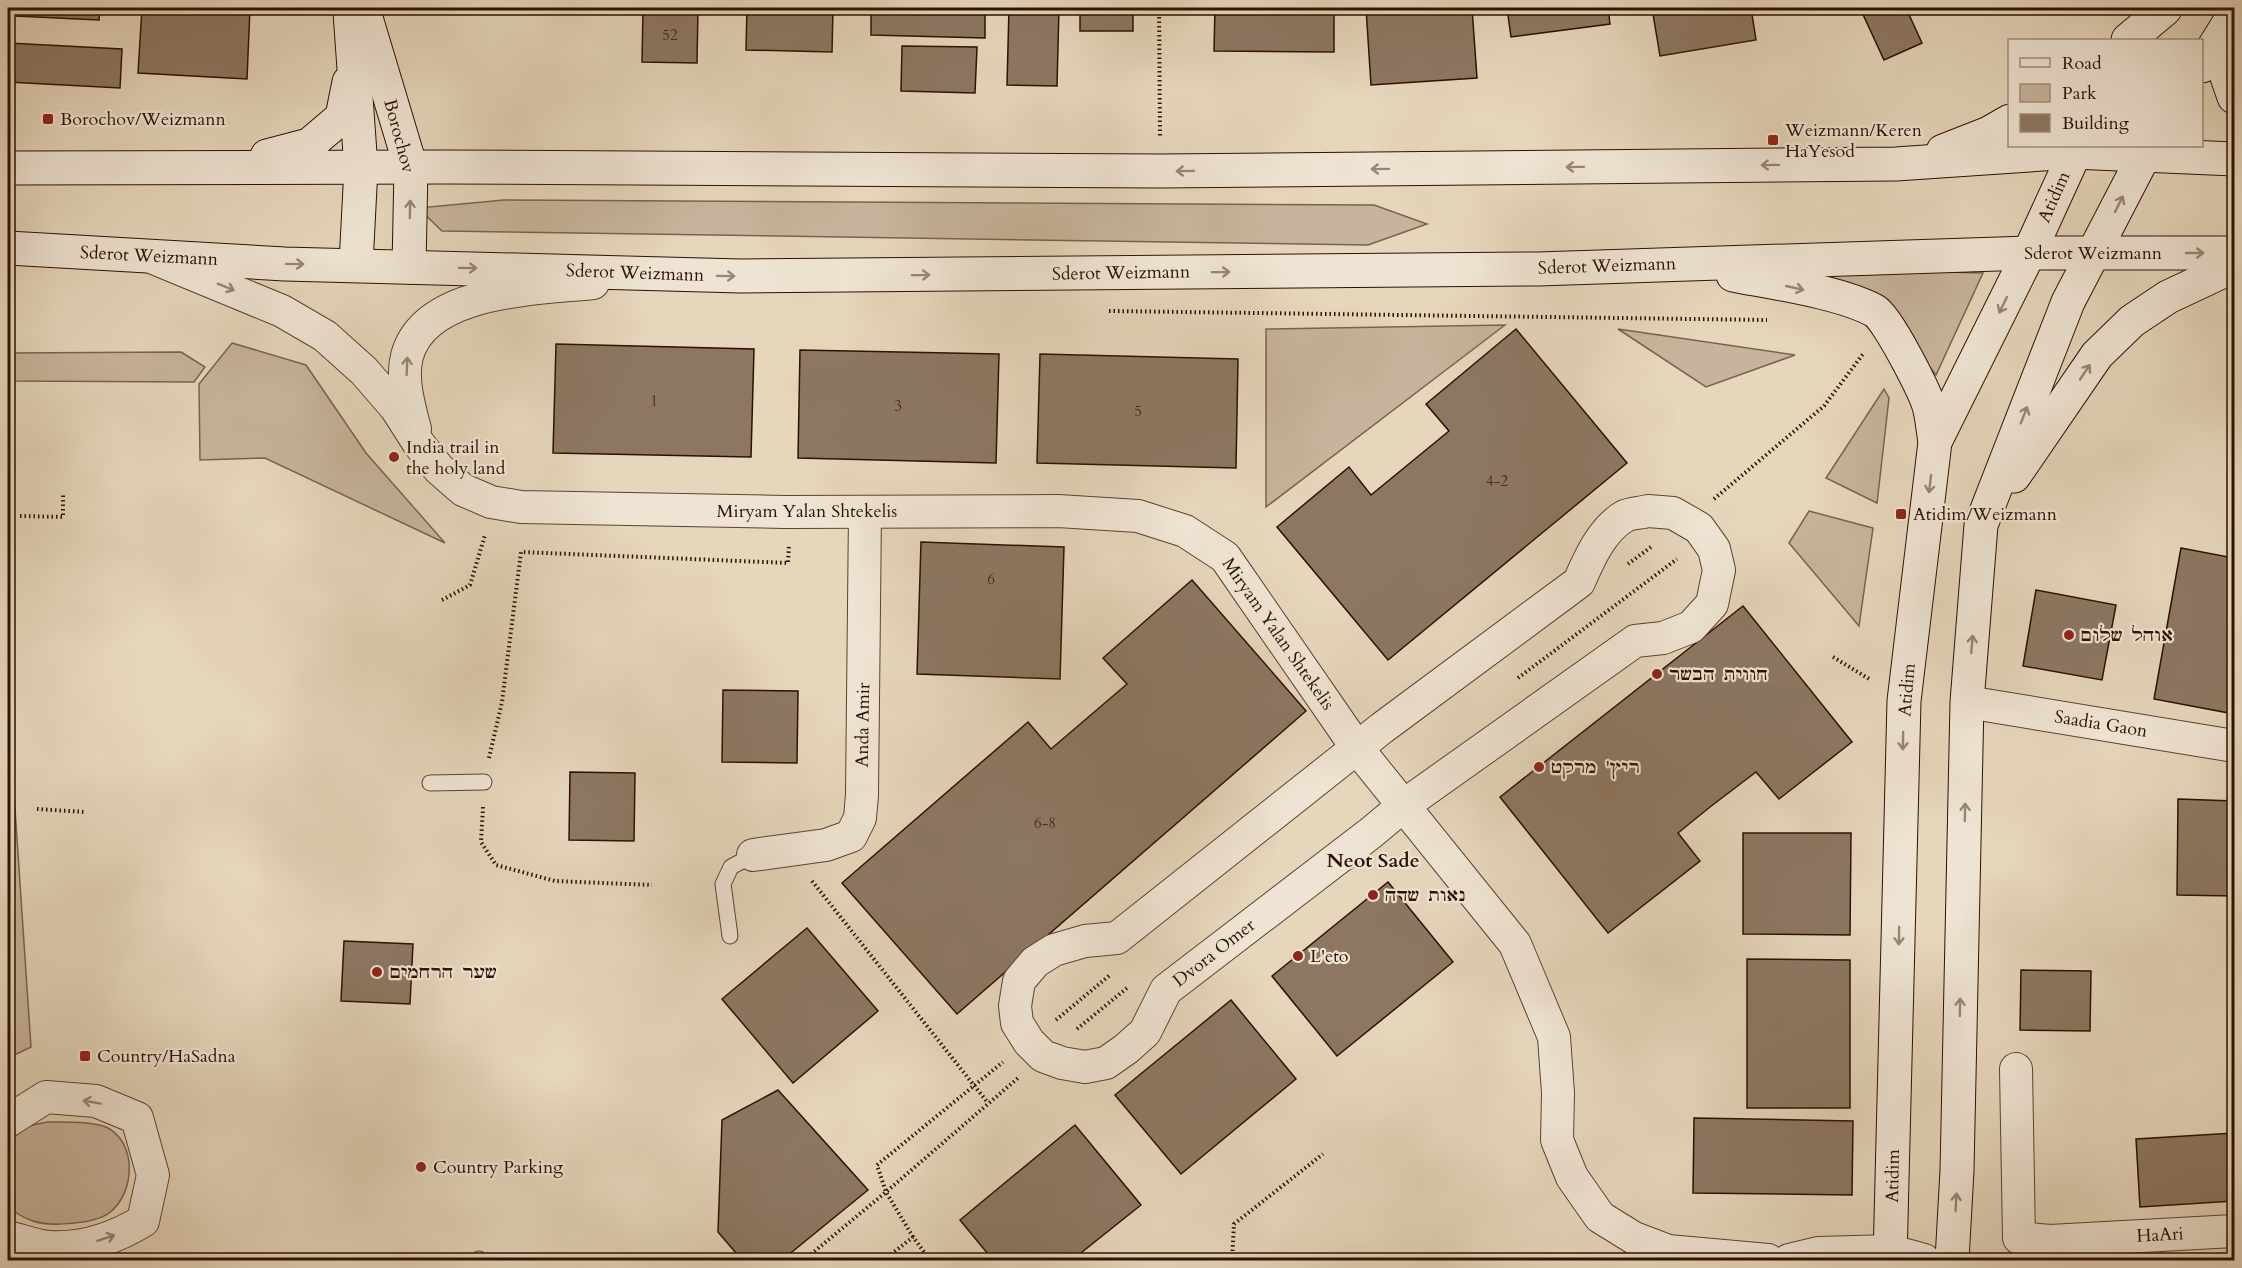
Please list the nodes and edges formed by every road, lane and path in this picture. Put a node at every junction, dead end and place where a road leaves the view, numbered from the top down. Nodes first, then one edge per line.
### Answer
1 (350, 8) edge
2 (363, 8) edge
3 (1159, 8) edge
4 (2166, 8) edge
5 (2235, 15) edge
6 (2129, 39) edge
7 (2146, 39) edge
8 (2209, 55) edge
9 (353, 60) junction
10 (2235, 97) edge
11 (2008, 122) edge
12 (2076, 149) edge
13 (2146, 150) edge
14 (2235, 159) edge
15 (1896, 164) junction
16 (8, 168) edge
17 (217, 168) junction
18 (361, 168) junction
19 (411, 168) junction
20 (1161, 171) junction
21 (8, 248) edge
22 (2029, 253) junction
23 (2095, 253) junction
24 (2235, 253) edge
25 (152, 257) junction
26 (356, 264) junction
27 (1676, 264) junction
28 (2235, 266) edge
29 (409, 267) junction
30 (677, 275) junction
31 (1108, 311) dead end
32 (1777, 320) dead end
33 (1935, 442) junction
34 (419, 444) junction
35 (63, 493) dead end
36 (785, 512) junction
37 (865, 512) junction
38 (20, 516) dead end
39 (1981, 525) junction
40 (486, 532) dead end
41 (441, 600) dead end
42 (1967, 702) junction
43 (2235, 746) edge
44 (1358, 748) junction
45 (484, 782) junction
46 (430, 783) dead end
47 (1403, 806) junction
48 (37, 809) dead end
49 (85, 812) dead end
50 (787, 850) junction
51 (753, 855) joint
52 (652, 885) dead end
53 (730, 936) dead end
54 (2016, 1070) dead end
55 (988, 1103) dead end
56 (8, 1121) edge
57 (1323, 1154) dead end
58 (877, 1165) dead end
59 (2235, 1231) edge
60 (8, 1237) edge
61 (2049, 1251) edge
62 (1891, 1256) edge
63 (804, 1260) edge
64 (884, 1260) edge
65 (930, 1260) edge
66 (1232, 1260) edge
67 (1755, 1260) edge
68 (1789, 1260) edge
69 (1924, 1260) edge
70 (1952, 1260) edge

1 - 9 main road, Borochov
2 - 19 main road, Borochov
3 - 20 path
4 - 6 main road
4 - 7 main road
5 - 8 main road
8 - 10 main road
9 - 17 main road
9 - 18 main road, Borochov
11 - 15 main road
12 - 13 main road
12 - 15 main road
12 - 22 main road, Atidim
13 - 14 main road
23 -> 13 main road
15 -> 20 main road
16 - 17 main road
17 - 18 main road
18 - 19 main road
18 - 26 main road, Borochov
19 - 20 main road
29 -> 19 main road, Borochov
21 - 25 main road, Sderot Weizmann
22 - 23 main road, Sderot Weizmann
22 - 27 main road, Sderot Weizmann
22 -> 33 main road, Atidim
23 -> 24 main road, Sderot Weizmann
39 -> 23 main road
25 -> 26 main road, Sderot Weizmann
25 -> 34 street, Miryam Yalan Shtekelis
26 - 29 main road, Sderot Weizmann
30 -> 27 main road, Sderot Weizmann
27 -> 33 main road
39 -> 28 main road
29 -> 30 main road, Sderot Weizmann
34 -> 30 street, Miryam Yalan Shtekelis
31 - 32 path
33 -> 62 main road, Atidim
34 - 36 street, Miryam Yalan Shtekelis
35 - 38 path
36 - 37 street, Miryam Yalan Shtekelis
36 - 45 path
37 - 44 street, Miryam Yalan Shtekelis
37 - 50 street, Anda Amir
42 -> 39 main road
40 - 41 path
42 - 43 street, Saadia Gaon
70 -> 42 main road
44 - 47 street, Miryam Yalan Shtekelis
44 - 47 street, Dvora Omer
44 - 47 street, Dvora Omer
45 - 46 lane
45 - 52 path
47 - 67 street, Miryam Yalan Shtekelis
48 - 49 path
50 - 51 street, Anda Amir
50 - 55 path
51 - 53 lane
54 - 61 street, HaAri
60 -> 56 street
57 - 66 path
58 - 63 path
59 - 61 street, HaAri
62 - 68 street
62 - 69 street
64 - 65 path

